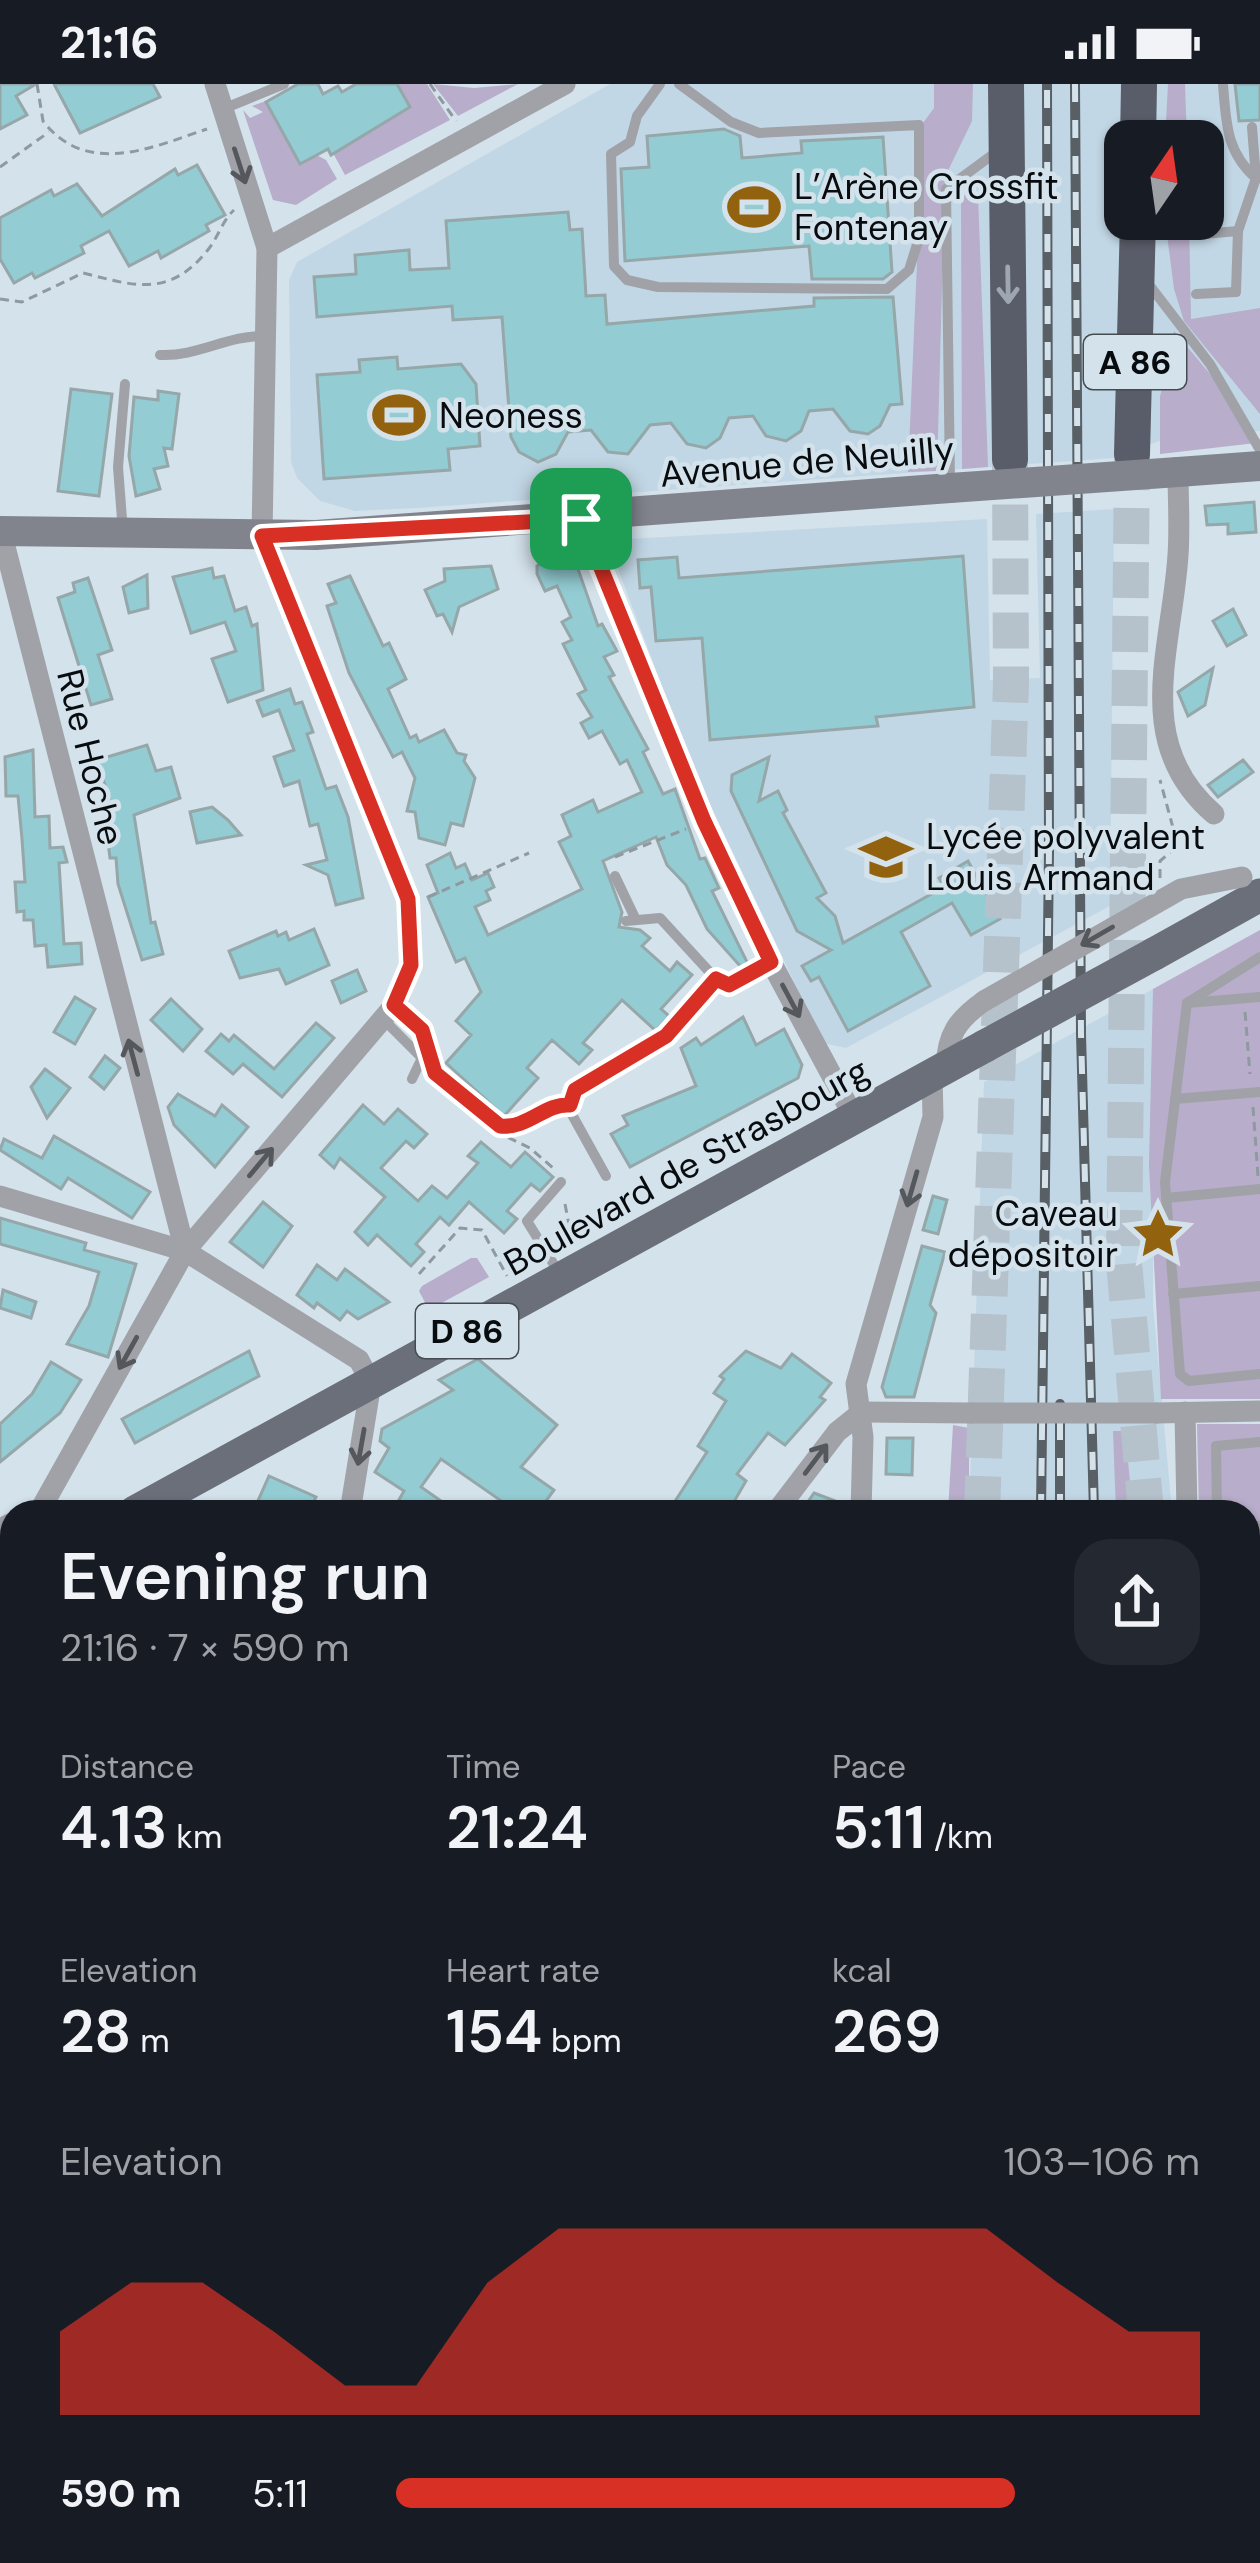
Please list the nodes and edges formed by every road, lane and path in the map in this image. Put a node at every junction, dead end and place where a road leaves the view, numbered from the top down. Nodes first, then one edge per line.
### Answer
1 (37, 84) edge
2 (214, 84) edge
3 (284, 84) edge
4 (430, 84) edge
5 (565, 84) edge
6 (660, 84) edge
7 (679, 84) edge
8 (1006, 84) edge
9 (1138, 84) edge
10 (1223, 84) edge
11 (225, 116) junction
12 (1138, 120) edge
13 (1252, 127) dead end
14 (50, 131) junction
15 (465, 138) junction
16 (1007, 145) junction
17 (0, 167) edge
18 (1258, 179) edge
19 (252, 201) junction
20 (1238, 231) junction
21 (1224, 232) edge
22 (1138, 240) edge
23 (267, 248) junction
24 (1138, 270) junction
25 (1196, 294) dead end
26 (0, 299) edge
27 (265, 336) junction
28 (160, 355) dead end
29 (125, 384) dead end
30 (1260, 450) edge
31 (1132, 454) tunnel mouth
32 (1010, 459) tunnel mouth
33 (1260, 466) edge
34 (1178, 472) junction
35 (950, 488) junction
36 (581, 519) junction
37 (1, 531) edge
38 (124, 535) junction
39 (262, 536) junction
40 (1160, 768) dead end
41 (1214, 814) dead end
42 (704, 821) junction
43 (529, 853) dead end
44 (615, 857) dead end
45 (615, 876) dead end
46 (1160, 880) dead end
47 (1254, 882) edge
48 (409, 902) junction
49 (1260, 957) edge
50 (771, 962) junction
51 (716, 979) junction
52 (1260, 997) edge
53 (1187, 1003) junction
54 (388, 1012) junction
55 (939, 1072) junction
56 (412, 1078) dead end
57 (1260, 1092) edge
58 (1175, 1099) junction
59 (463, 1100) joint
60 (570, 1105) junction
61 (855, 1118) junction
62 (606, 1176) dead end
63 (561, 1183) dead end
64 (1260, 1189) edge
65 (0, 1196) edge
66 (1166, 1198) junction
67 (185, 1251) junction
68 (419, 1274) dead end
69 (509, 1279) dead end
70 (562, 1279) junction
71 (1260, 1286) edge
72 (1173, 1294) junction
73 (1260, 1374) edge
74 (371, 1383) junction
75 (1260, 1411) edge
76 (862, 1412) junction
77 (1185, 1412) junction
78 (1260, 1442) edge
79 (46, 1500) edge
80 (158, 1500) edge
81 (352, 1500) edge
82 (785, 1500) edge
83 (861, 1500) edge
84 (1187, 1500) edge
85 (1217, 1500) edge

1 - 14 path
2 - 11 street
3 - 11 lane
4 - 15 path
5 - 15 street
6 - 7 lane
8 - 16 highway
9 - 12 highway
10 - 18 lane
11 - 14 path
11 -> 19 street
13 - 18 lane
14 - 17 path
15 - 23 street
16 -> 32 highway
16 - 35 lane
18 - 20 lane
19 - 23 street
19 - 26 path
20 - 21 lane
20 - 25 lane
22 - 24 highway, A 86
23 - 27 street
24 - 30 lane
24 - 31 highway, A 86
27 - 28 lane
27 - 39 street
29 - 38 lane
33 - 34 street, Avenue de Neuilly
34 - 35 street, Avenue de Neuilly, bridge
34 - 41 street
35 - 36 street, Avenue de Neuilly
36 - 39 street, Avenue de Neuilly
36 - 42 street
37 - 38 street, Avenue de Neuilly
67 -> 37 street, Rue Hoche
38 - 39 street, Avenue de Neuilly
39 - 48 street
40 - 46 path
42 - 44 path
42 - 50 street
43 - 48 path
45 - 51 lane
47 - 55 main road, Boulevard de Strasbourg / D 86, bridge
47 -> 55 street, bridge
48 - 54 street
49 - 53 lane
50 - 51 lane
50 -> 61 street
51 - 60 lane
52 - 53 lane
53 - 58 lane
54 - 56 lane
54 - 59 lane
67 -> 54 street
55 - 61 main road, Boulevard de Strasbourg / D 86
55 -> 76 street
57 - 58 lane
58 - 66 lane
59 - 60 path
60 - 62 lane
61 - 70 main road, Boulevard de Strasbourg / D 86
63 - 70 lane
64 - 66 lane
65 - 67 street
66 - 72 lane
67 - 74 street
67 -> 79 street
68 - 69 path
70 - 74 main road, Boulevard de Strasbourg / D 86
71 - 72 lane
72 - 73 lane
74 - 80 main road, Boulevard de Strasbourg / D 86
74 -> 81 street
75 - 77 street
76 - 77 street, bridge
82 -> 76 street
76 - 83 street
77 - 84 street
78 - 85 lane

